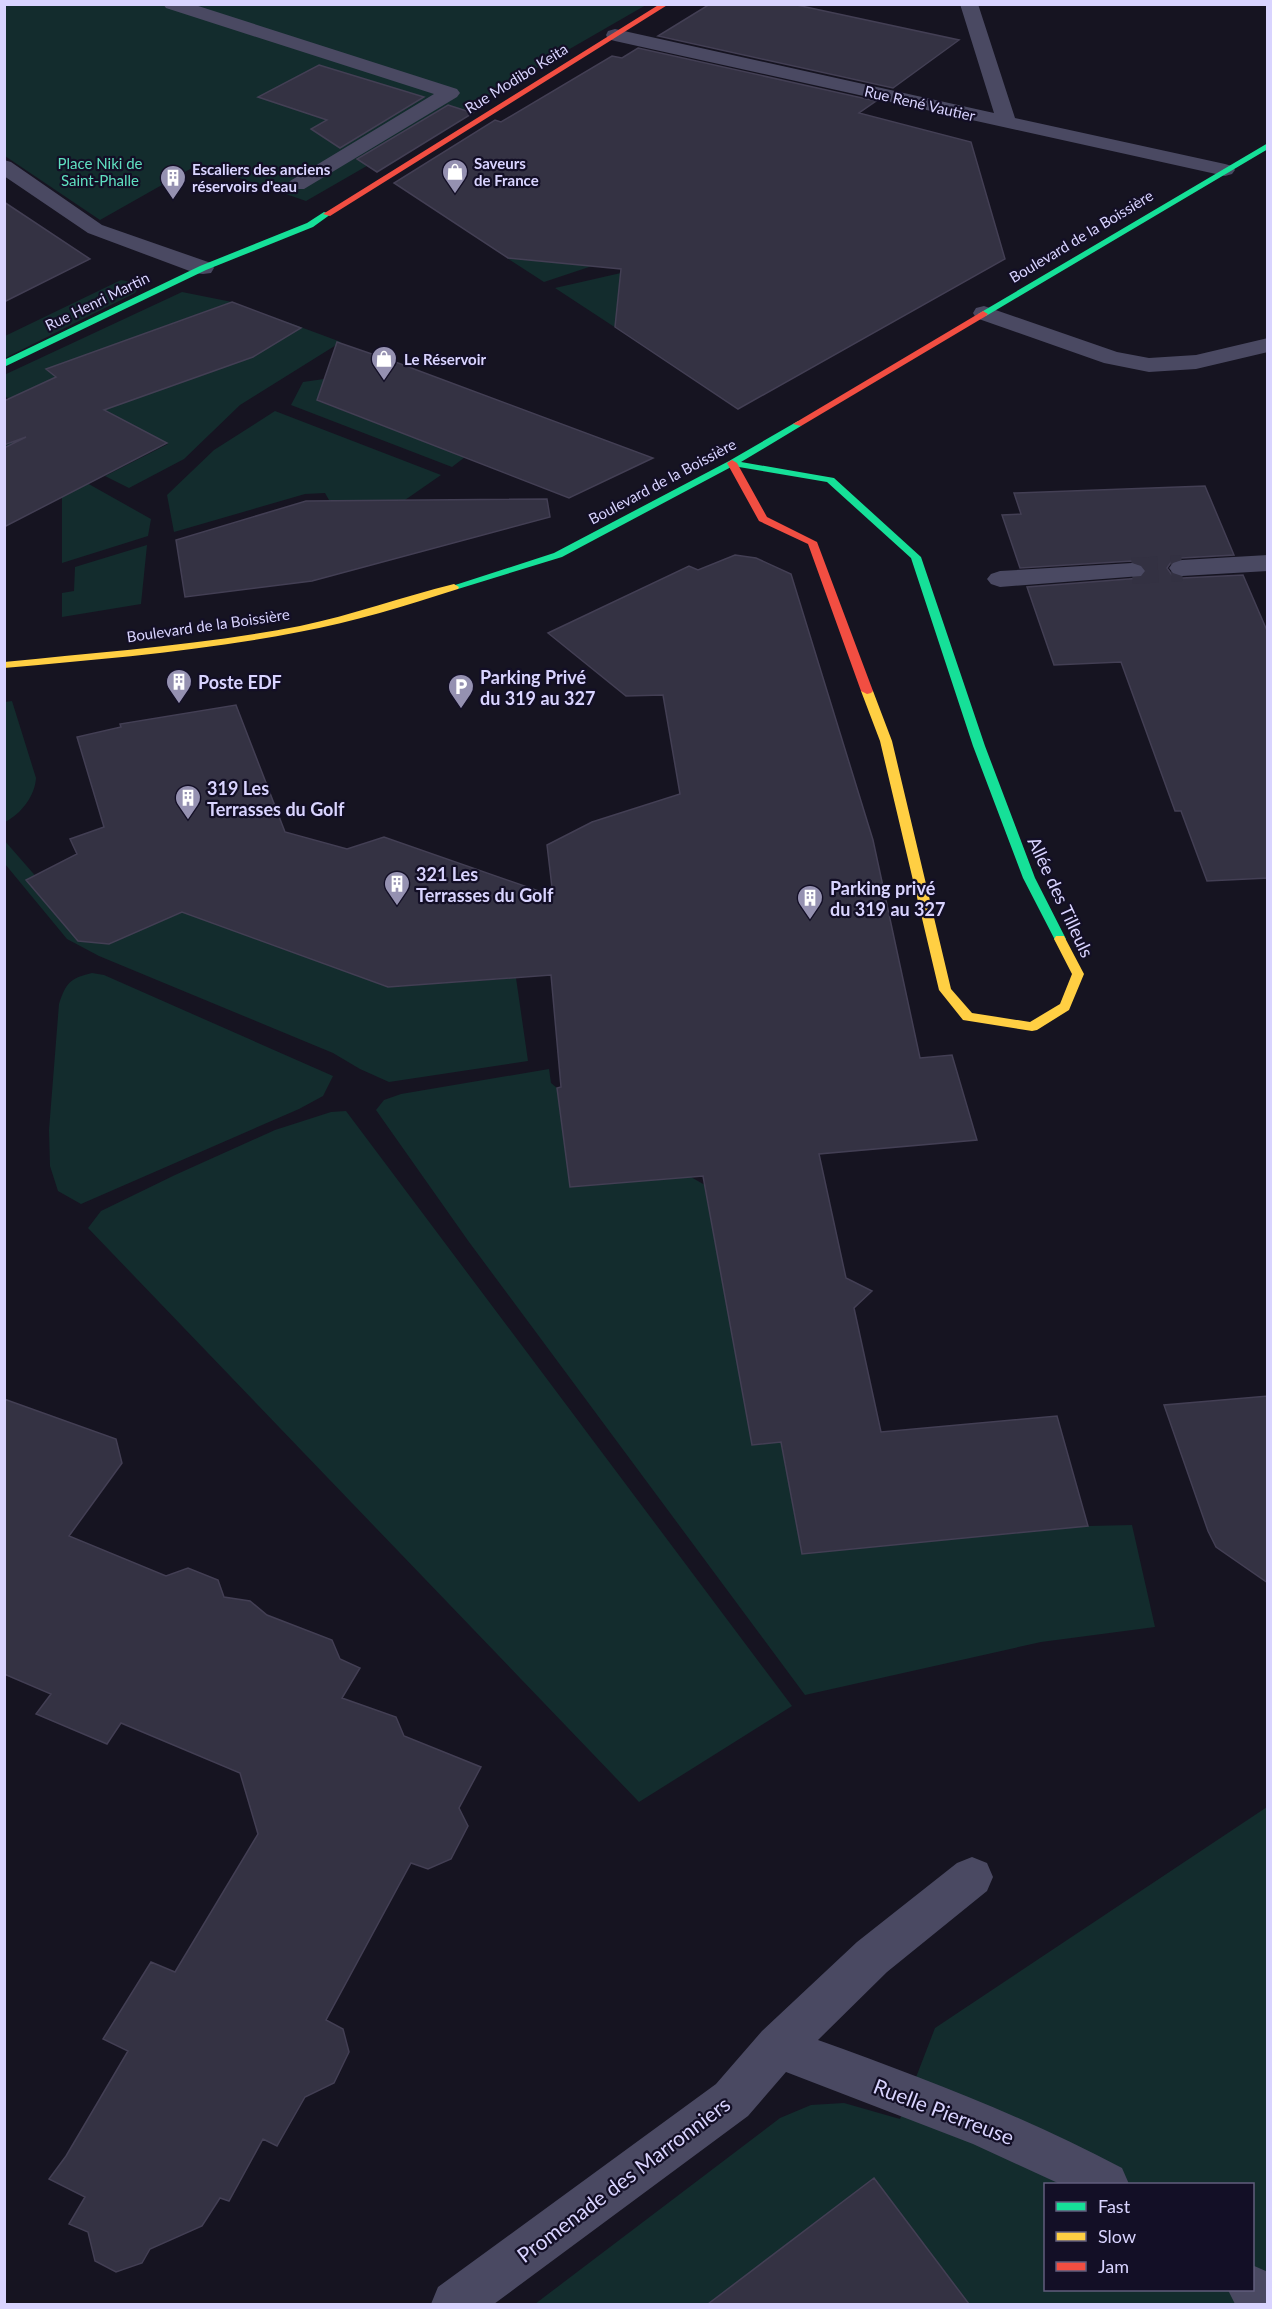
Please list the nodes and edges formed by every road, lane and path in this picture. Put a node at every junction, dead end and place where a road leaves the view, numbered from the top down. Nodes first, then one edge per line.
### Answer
1 (172, 4) edge
2 (666, 4) edge
3 (969, 4) edge
4 (615, 35) junction
5 (1007, 122) junction
6 (1268, 145) edge
7 (4, 166) edge
8 (1225, 170) junction
9 (297, 186) dead end
10 (203, 268) junction
11 (984, 313) junction
12 (1268, 345) edge
13 (4, 364) edge
14 (732, 463) junction
15 (1268, 563) edge
16 (1182, 568) tunnel mouth
17 (1132, 571) tunnel mouth
18 (1000, 579) dead end
19 (4, 665) edge
20 (972, 1878) dead end
21 (778, 2047) junction
22 (1104, 2183) edge
23 (1254, 2290) edge
24 (1268, 2301) edge
25 (455, 2304) edge

1 - 9 street
2 - 4 street, Rue Modibo Keita
3 - 5 street
4 - 5 street, Rue René Vautier
4 - 10 street, Rue Modibo Keita
5 - 8 street, Rue René Vautier
6 - 8 street, Boulevard de la Boissière
7 - 10 street
8 - 11 street, Boulevard de la Boissière
10 - 13 street, Rue Henri Martin
11 - 12 street
11 - 14 street, Boulevard de la Boissière
14 - 14 street, Allée des Tilleuls
14 - 19 street, Boulevard de la Boissière
15 - 16 street
17 - 18 street
20 - 21 street, Promenade des Marronniers
21 - 22 street, Ruelle Pierreuse
21 - 25 street, Promenade des Marronniers
23 - 24 street

